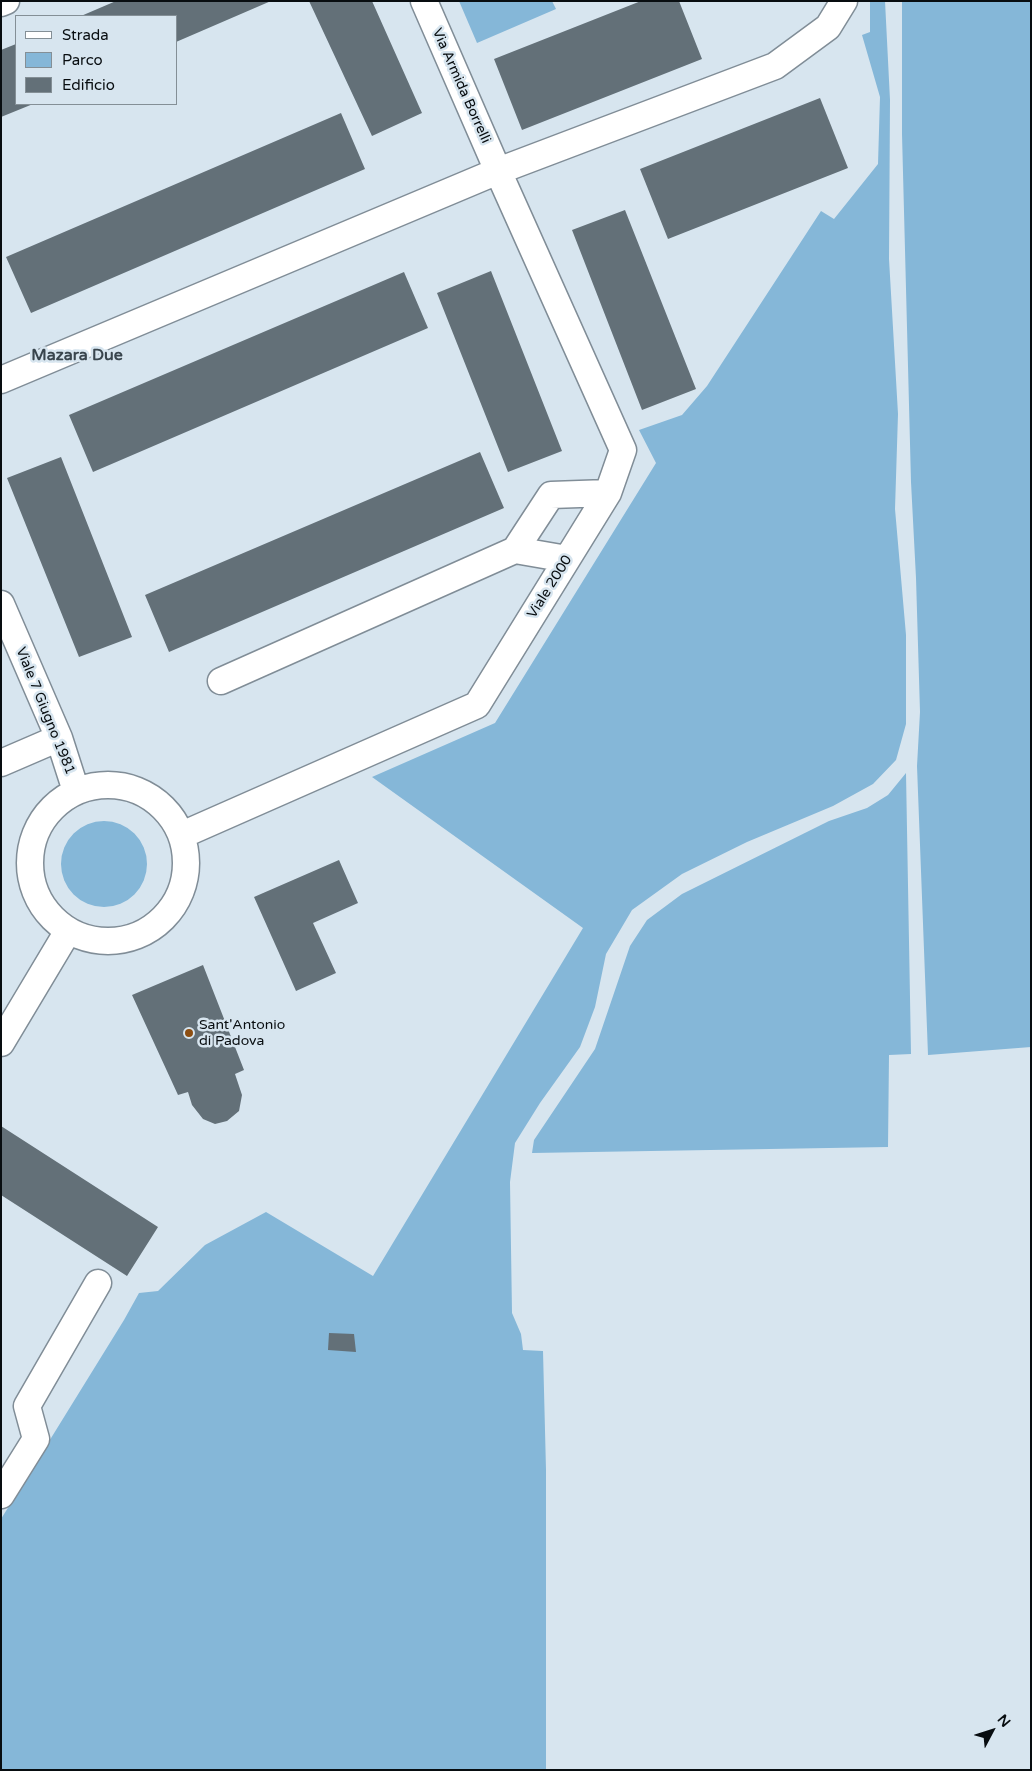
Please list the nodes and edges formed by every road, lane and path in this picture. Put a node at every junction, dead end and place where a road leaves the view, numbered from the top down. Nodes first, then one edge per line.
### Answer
1 (6, 1) edge
2 (424, 1) edge
3 (844, 1) edge
4 (1, 3) edge
5 (498, 171) junction
6 (1, 380) edge
7 (608, 493) junction
8 (515, 550) junction
9 (567, 559) junction
10 (1, 604) edge
11 (221, 680) dead end
12 (59, 738) junction
13 (1, 762) edge
14 (76, 791) junction
15 (182, 835) junction
16 (68, 931) junction
17 (1, 1043) edge
18 (98, 1283) dead end
19 (1, 1494) edge

1 - 4 street
2 - 5 street, Via Armida Borrelli
3 - 5 street
5 - 6 street
5 - 7 street, Viale 2000
7 - 8 street
7 - 9 street, Viale 2000
8 - 9 street
8 - 11 street
9 - 15 street, Viale 2000
10 - 12 street, Viale 7 Giugno 1981
12 - 13 street
12 - 14 street, Viale 7 Giugno 1981
14 - 15 street
14 - 16 street
15 - 16 street
16 - 17 street
18 - 19 street

